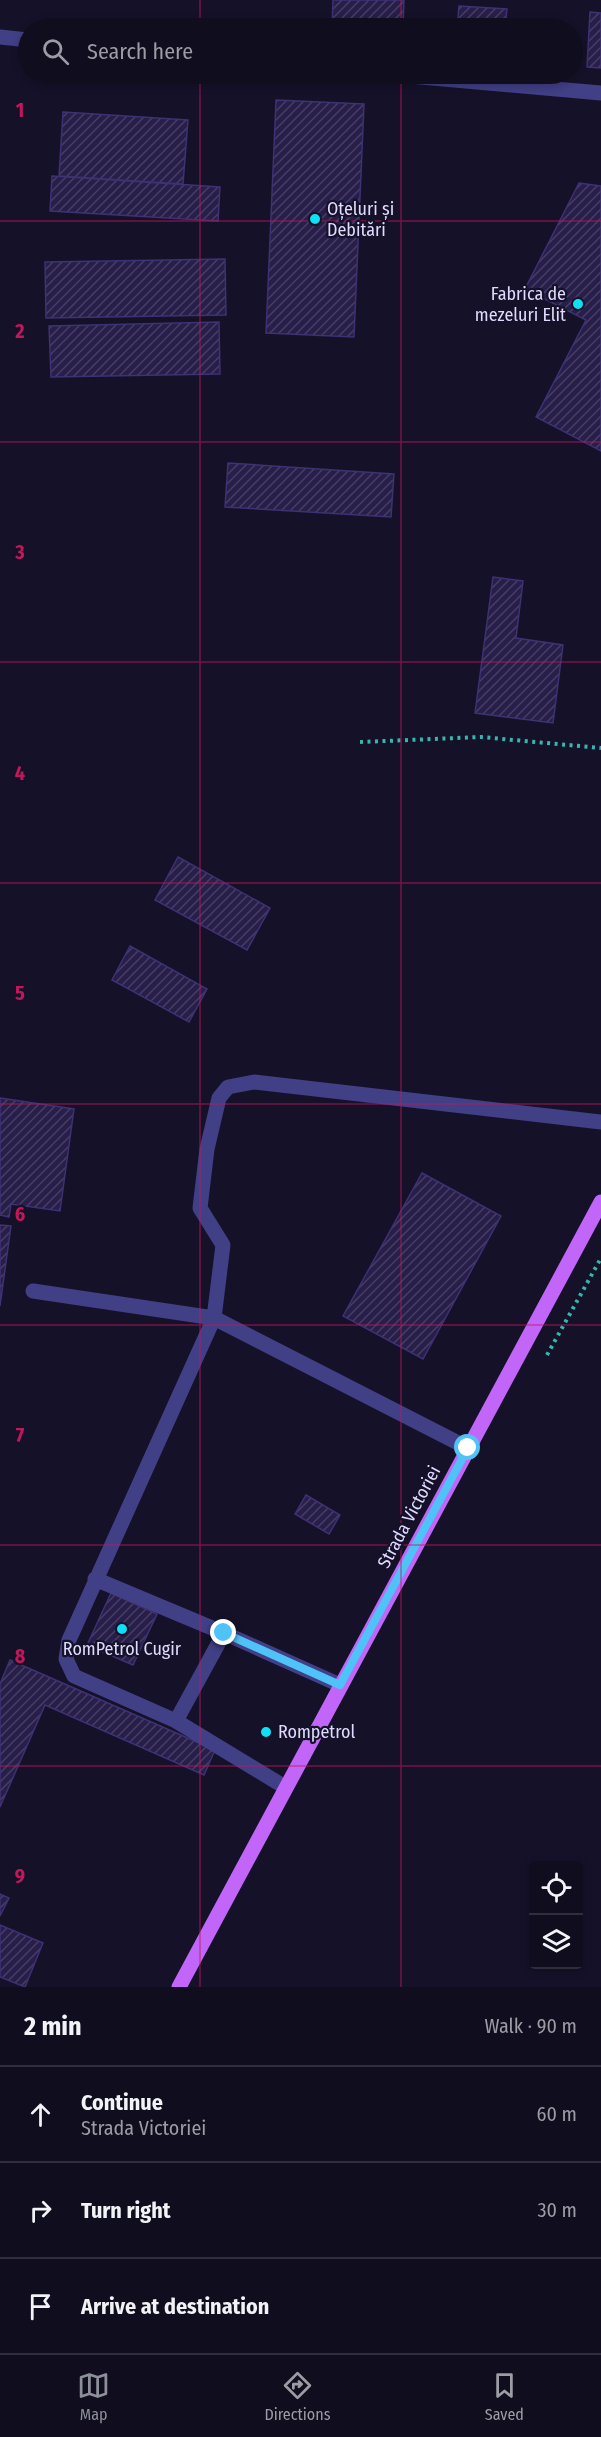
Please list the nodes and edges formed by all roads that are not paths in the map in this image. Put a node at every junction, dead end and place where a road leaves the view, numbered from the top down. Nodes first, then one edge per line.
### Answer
1 (0, 37) edge
2 (18, 39) edge
3 (500, 84) edge
4 (601, 93) edge
5 (601, 1122) edge
6 (601, 1202) edge
7 (33, 1291) dead end
8 (213, 1317) junction
9 (468, 1448) junction
10 (95, 1579) junction
11 (224, 1633) junction
12 (340, 1685) junction
13 (176, 1721) junction
14 (285, 1787) junction
15 (179, 1987) edge

1 - 2 street
3 - 4 street
5 - 8 street
6 - 9 main road, Strada Victoriei
7 - 8 street
8 - 9 street
8 - 10 street
9 - 12 main road, Strada Victoriei
10 - 11 street
10 - 13 street
11 - 12 street
11 - 13 street
12 - 14 main road, Strada Victoriei
13 - 14 street
14 - 15 main road, Strada Victoriei

